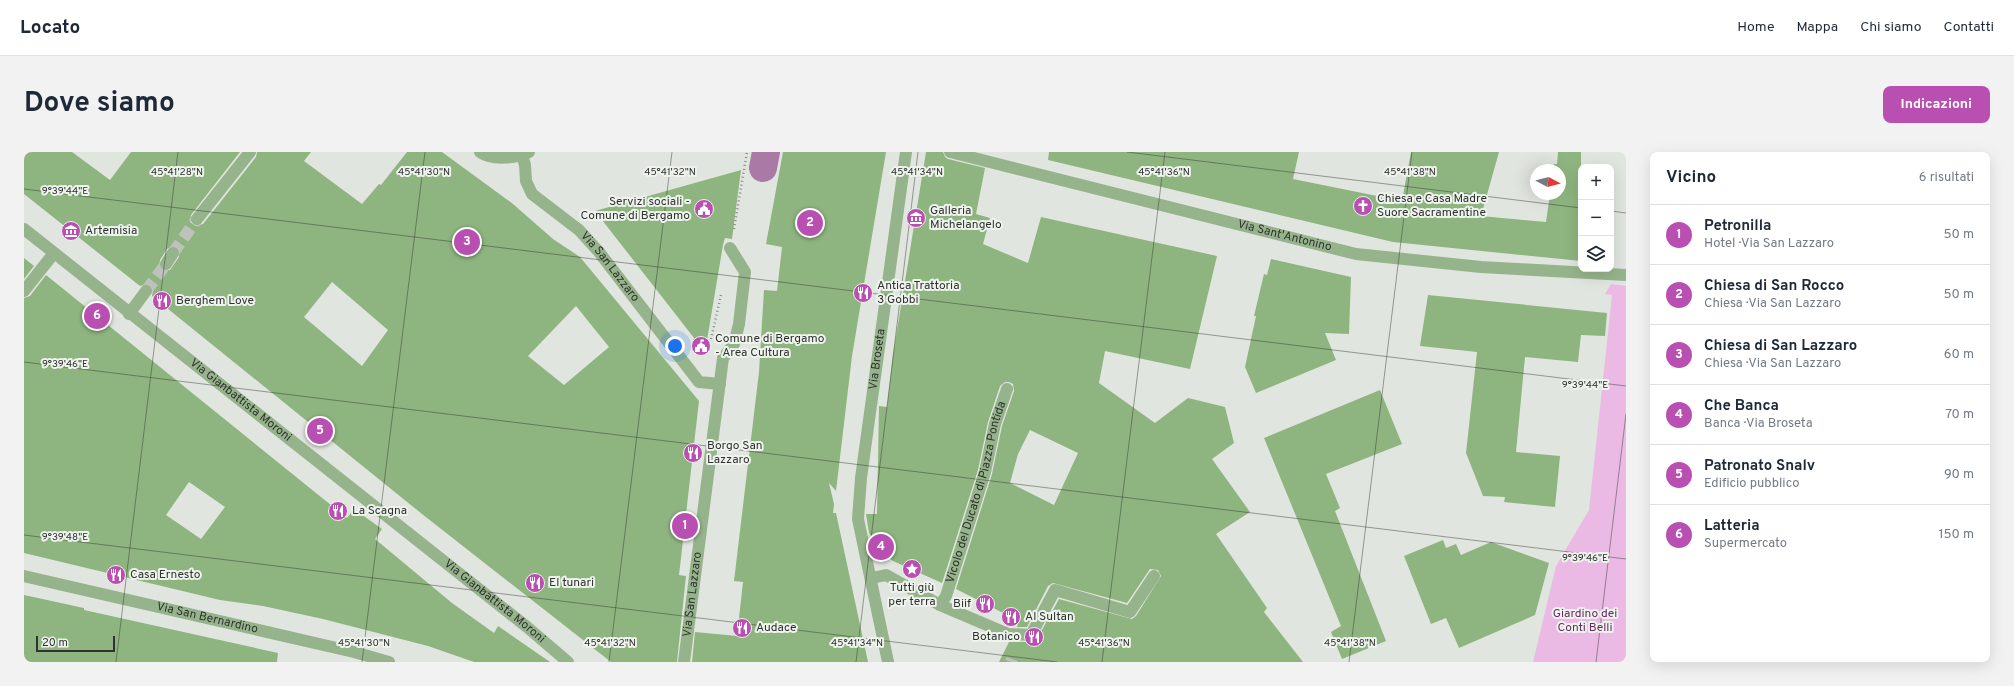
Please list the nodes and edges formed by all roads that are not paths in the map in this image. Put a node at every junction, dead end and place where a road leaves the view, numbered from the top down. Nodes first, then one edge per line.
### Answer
1 (250, 152) edge
2 (480, 152) edge
3 (906, 152) edge
4 (950, 152) edge
5 (525, 154) edge
6 (197, 219) tunnel mouth
7 (24, 229) edge
8 (730, 248) dead end
9 (54, 253) junction
10 (174, 253) tunnel mouth
11 (166, 264) tunnel mouth
12 (1626, 275) edge
13 (146, 291) tunnel mouth
14 (24, 292) edge
15 (129, 314) junction
16 (720, 384) junction
17 (1007, 390) dead end
18 (870, 573) junction
19 (24, 576) edge
20 (1154, 576) dead end
21 (943, 600) junction
22 (390, 662) edge
23 (568, 662) edge
24 (684, 662) edge
25 (888, 662) edge

1 - 6 street
2 - 5 street, Via San Lazzaro
3 - 18 street, Via Broseta
4 - 12 street, Via Sant'Antonino
5 - 16 street, Via San Lazzaro
7 - 9 street, Via Gianbattista Moroni
8 - 16 street, Via San Lazzaro
9 - 14 street
9 - 15 street, Via Gianbattista Moroni
10 - 11 street
13 - 15 street
15 - 23 street, Via Gianbattista Moroni
16 - 24 street, Via San Lazzaro
17 - 21 street, Vicolo del Ducato di Piazza Pontida
18 - 21 street
18 - 25 street, Via Broseta
19 - 22 street, Via San Bernardino
20 - 21 street

